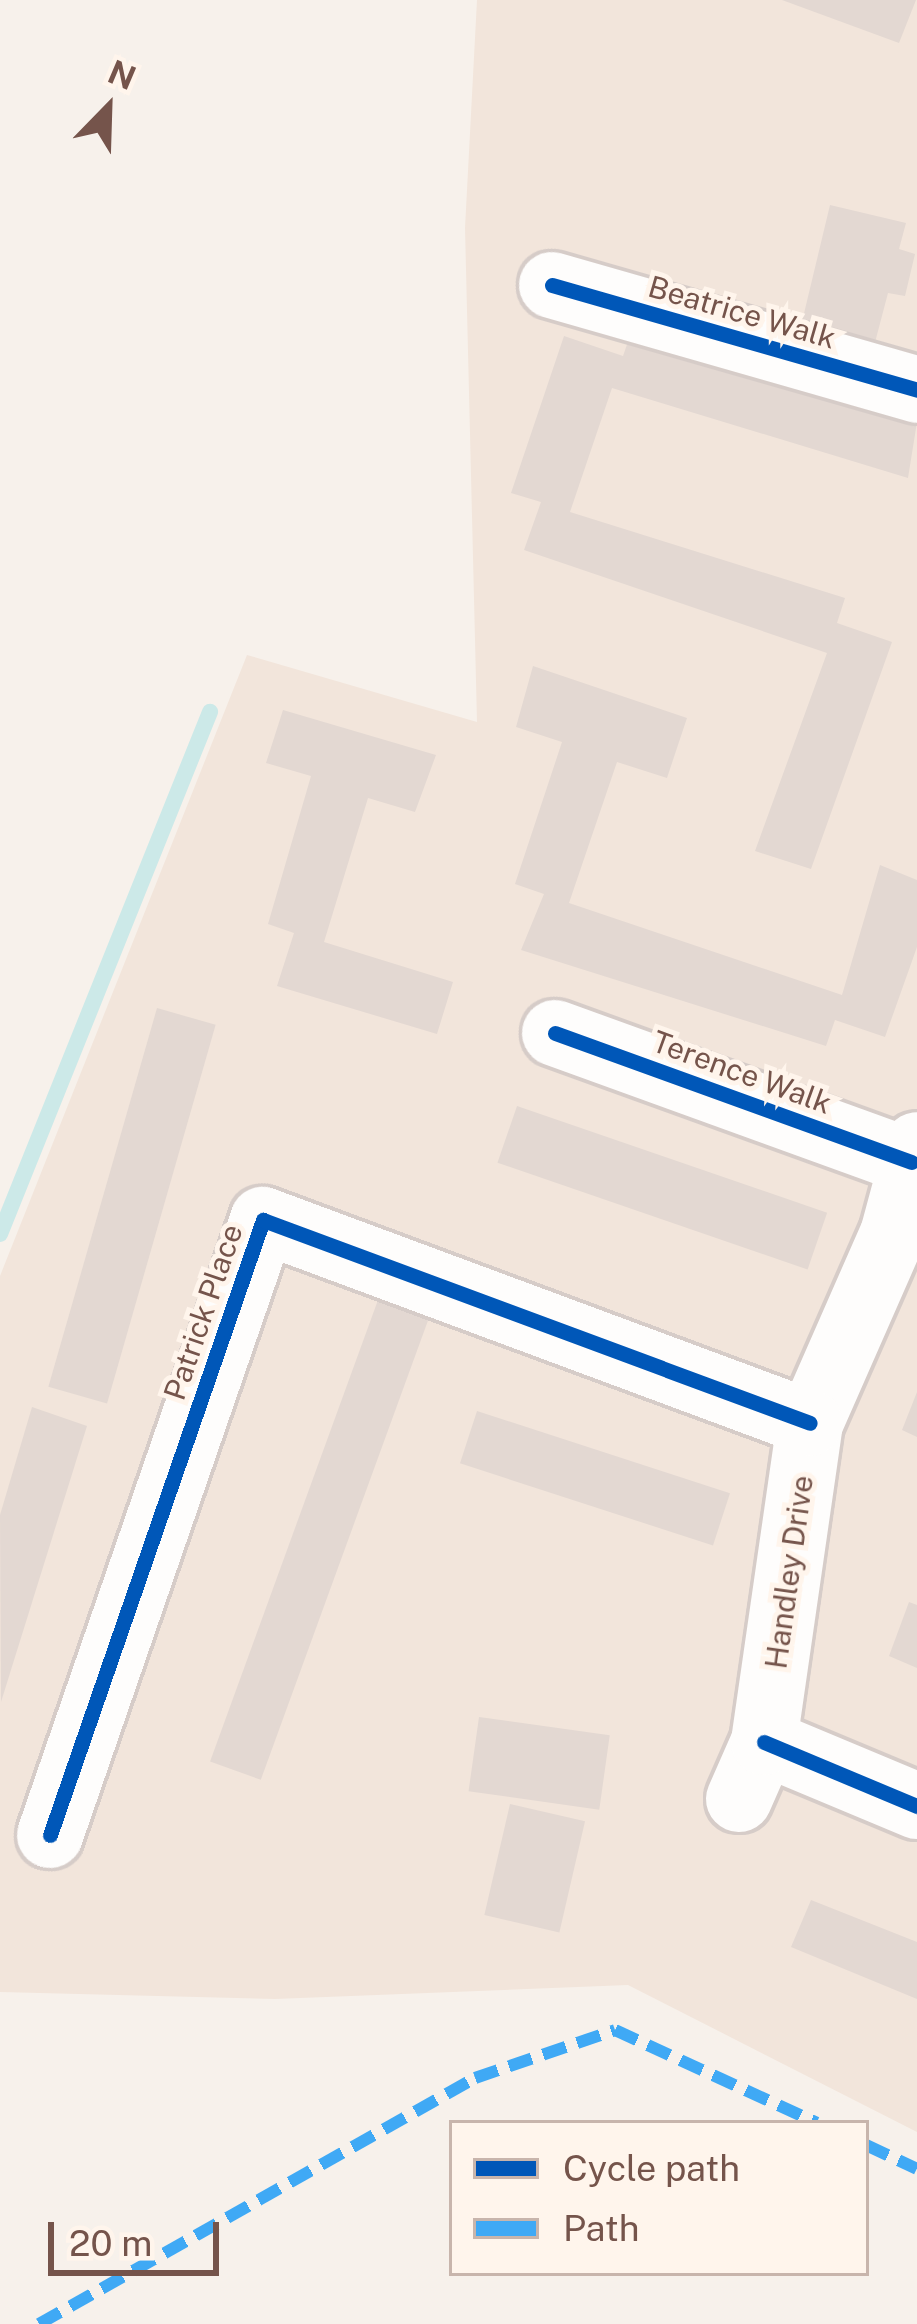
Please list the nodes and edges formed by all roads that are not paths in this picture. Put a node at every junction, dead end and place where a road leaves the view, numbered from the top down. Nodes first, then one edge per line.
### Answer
1 (552, 285) dead end
2 (917, 390) edge
3 (555, 1034) dead end
4 (914, 1154) edge
5 (905, 1239) edge
6 (810, 1423) junction
7 (917, 1805) edge
8 (50, 1835) dead end

1 - 2 street, Beatrice Walk
3 - 4 street, Terence Walk
4 - 5 street, Handley Drive
5 - 6 street, Handley Drive
6 - 7 street, Handley Drive
6 - 8 street, Patrick Place

